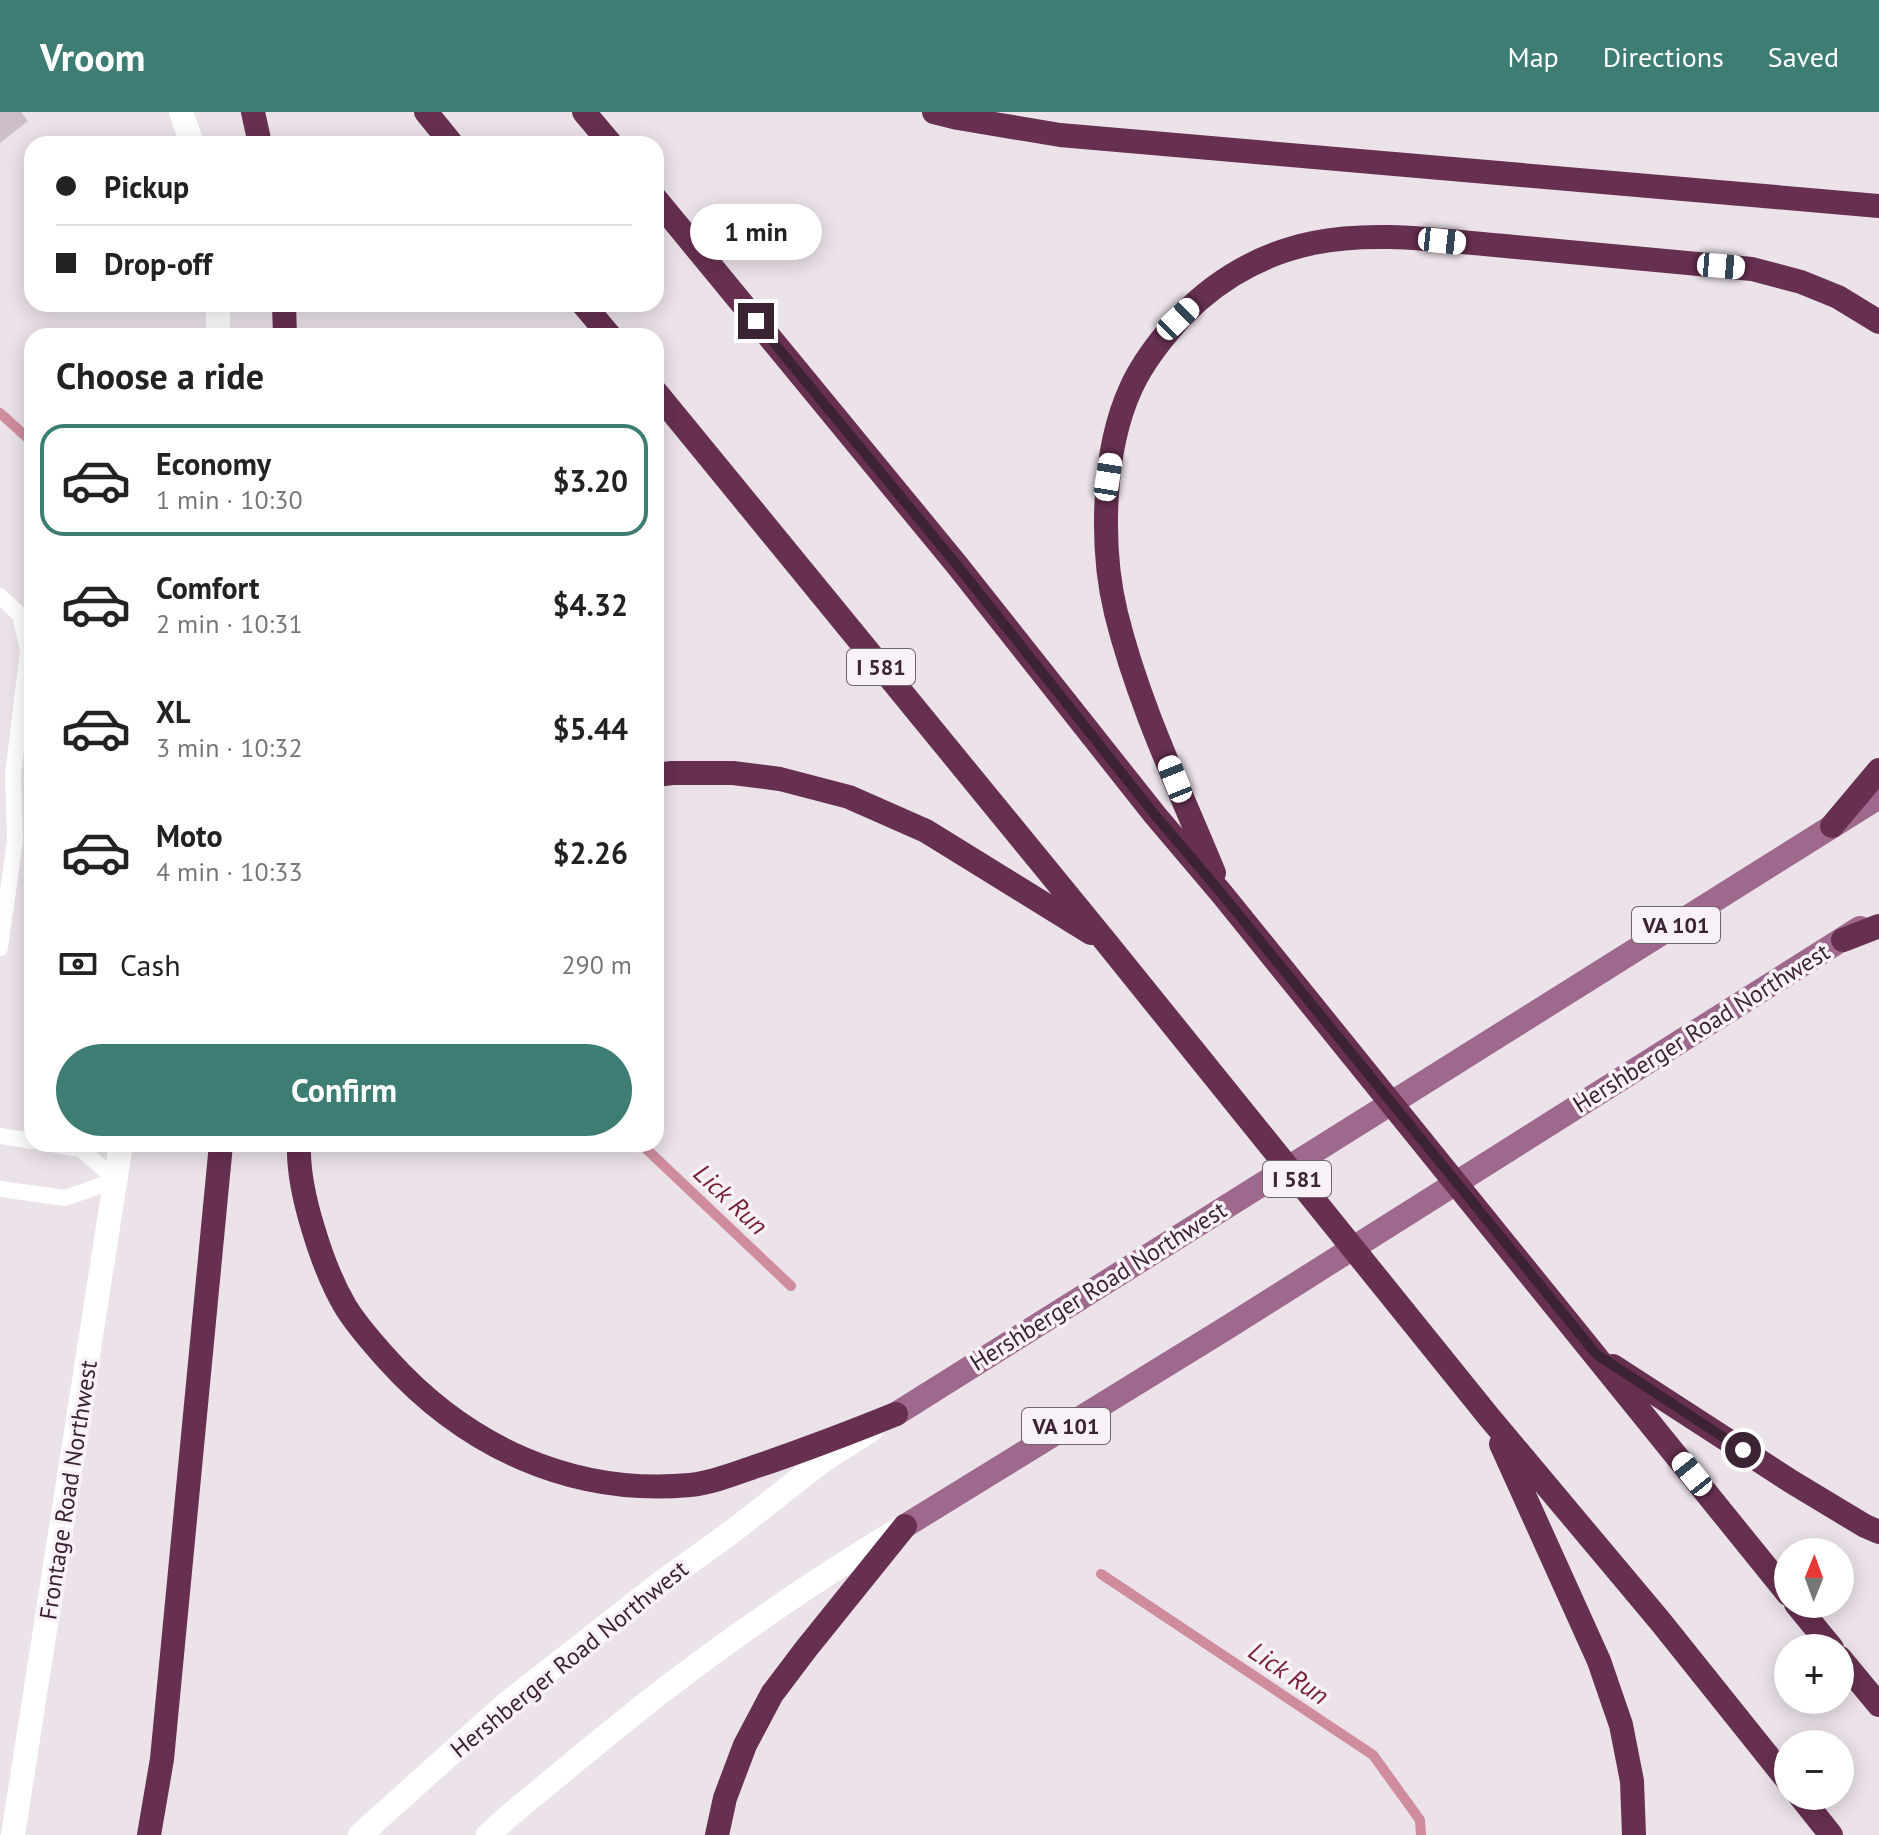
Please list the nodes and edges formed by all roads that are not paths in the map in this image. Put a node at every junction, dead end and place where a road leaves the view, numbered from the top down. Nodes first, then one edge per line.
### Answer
1 (181, 112) edge
2 (253, 112) edge
3 (426, 112) edge
4 (584, 112) edge
5 (934, 112) edge
6 (189, 136) edge
7 (258, 136) edge
8 (446, 136) edge
9 (604, 136) edge
10 (1879, 206) edge
11 (664, 209) edge
12 (590, 312) edge
13 (1879, 322) edge
14 (603, 328) edge
15 (664, 402) edge
16 (0, 596) edge
17 (24, 629) edge
18 (24, 694) edge
19 (1879, 770) edge
20 (664, 774) edge
21 (13, 775) junction
22 (0, 789) edge
23 (1879, 797) edge
24 (1832, 826) junction
25 (1222, 894) junction
26 (1879, 915) edge
27 (1879, 926) edge
28 (1843, 940) junction
29 (1106, 942) junction
30 (0, 948) edge
31 (0, 1136) edge
32 (24, 1140) edge
33 (84, 1152) edge
34 (120, 1152) edge
35 (220, 1152) edge
36 (300, 1152) edge
37 (116, 1180) junction
38 (0, 1189) edge
39 (1596, 1354) junction
40 (896, 1414) junction
41 (1489, 1417) junction
42 (905, 1526) junction
43 (1879, 1532) edge
44 (1774, 1576) edge
45 (1807, 1618) edge
46 (1821, 1634) edge
47 (1854, 1675) edge
48 (1879, 1705) edge
49 (1774, 1764) edge
50 (1811, 1810) edge
51 (13, 1835) edge
52 (149, 1835) edge
53 (360, 1835) edge
54 (488, 1835) edge
55 (717, 1835) edge
56 (1634, 1835) edge
57 (1831, 1835) edge

1 - 6 main road
2 - 7 highway
3 - 8 highway
4 - 9 highway
5 - 10 highway
11 - 25 highway
12 - 14 highway
13 - 25 highway
15 - 29 highway, I 581
16 - 17 lane
18 - 21 lane
19 - 24 highway
20 - 29 highway
21 - 22 lane
21 - 30 lane
23 - 24 main road, Hershberger Road Northwest / VA 101
24 - 40 main road, Hershberger Road Northwest / VA 101
25 - 39 highway
26 - 28 main road, Hershberger Road Northwest / VA 101
27 - 28 highway
28 - 42 main road, Hershberger Road Northwest / VA 101
29 - 41 highway, I 581
31 - 32 lane
33 - 37 lane
34 - 37 main road, Frontage Road Northwest
35 - 52 highway
36 - 40 highway
37 - 38 lane
37 - 51 main road, Frontage Road Northwest
39 - 43 highway
39 - 44 highway
40 - 53 main road, Hershberger Road Northwest / VA 101
41 - 49 highway, I 581
41 - 56 highway
42 - 54 main road, Hershberger Road Northwest / VA 101
42 - 55 highway
45 - 46 highway
47 - 48 highway
50 - 57 highway

